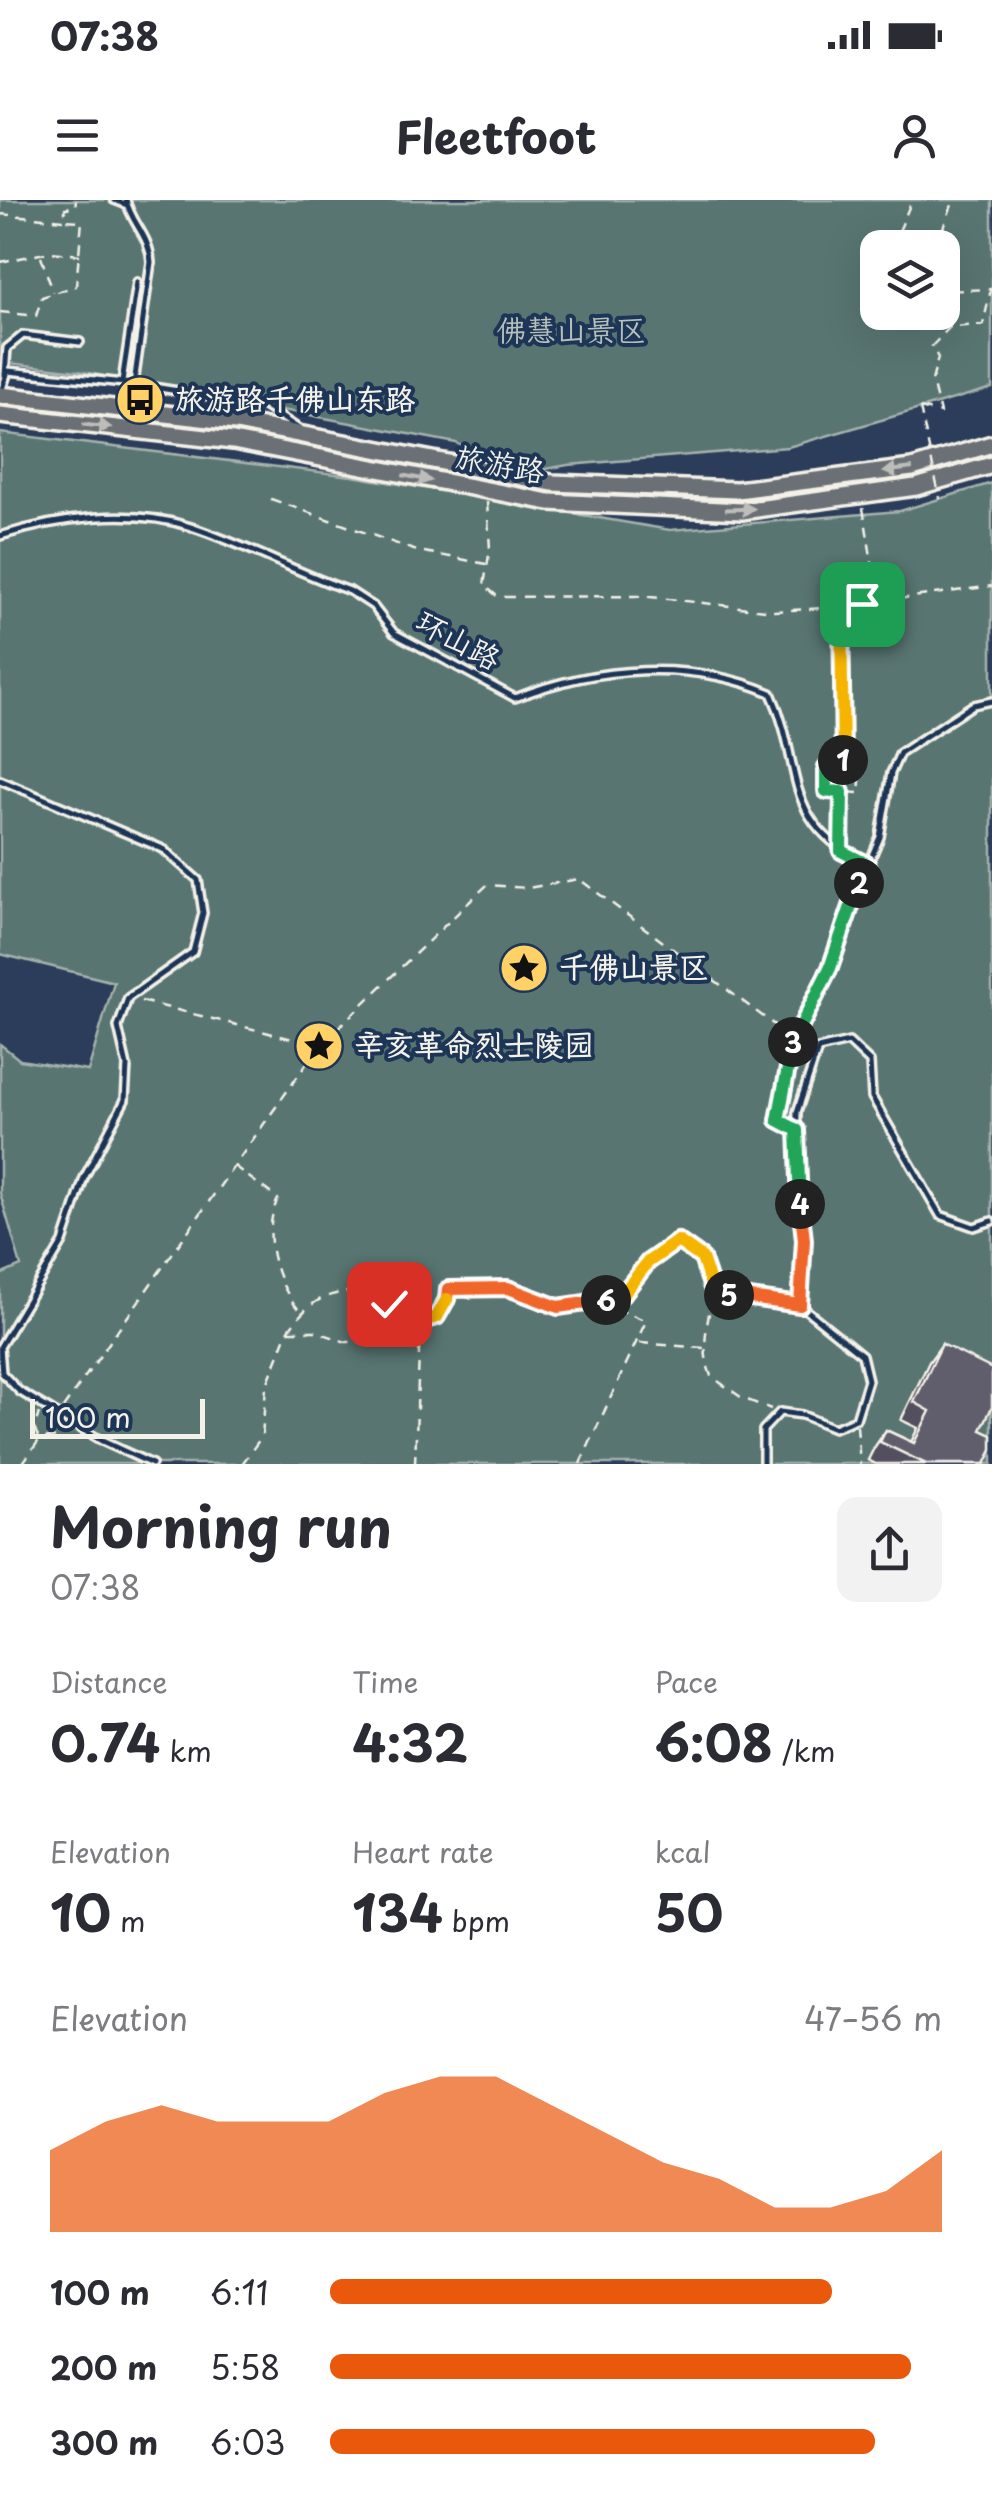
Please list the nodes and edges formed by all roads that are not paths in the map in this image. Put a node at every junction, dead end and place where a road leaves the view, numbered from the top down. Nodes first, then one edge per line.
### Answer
1 (114, 200) edge
2 (127, 203) edge
3 (136, 282) dead end
4 (80, 342) dead end
5 (5, 375) junction
6 (122, 382) junction
7 (134, 384) junction
8 (0, 395) edge
9 (0, 415) edge
10 (306, 434) junction
11 (992, 444) edge
12 (992, 464) edge
13 (0, 536) edge
14 (992, 701) edge
15 (0, 780) edge
16 (867, 864) junction
17 (797, 1130) junction
18 (992, 1221) edge
19 (152, 1464) edge
20 (763, 1464) edge

1 - 2 lane
2 - 7 lane
3 - 6 lane
4 - 5 lane
5 - 6 lane
5 - 8 lane
6 - 7 lane
7 - 10 lane
8 - 10 main road, 旅游路
9 -> 12 main road, 旅游路
11 -> 10 main road, 旅游路
13 - 16 lane, 环山路
14 - 16 lane
15 - 19 lane
16 - 17 lane
17 - 18 lane
17 - 20 lane

